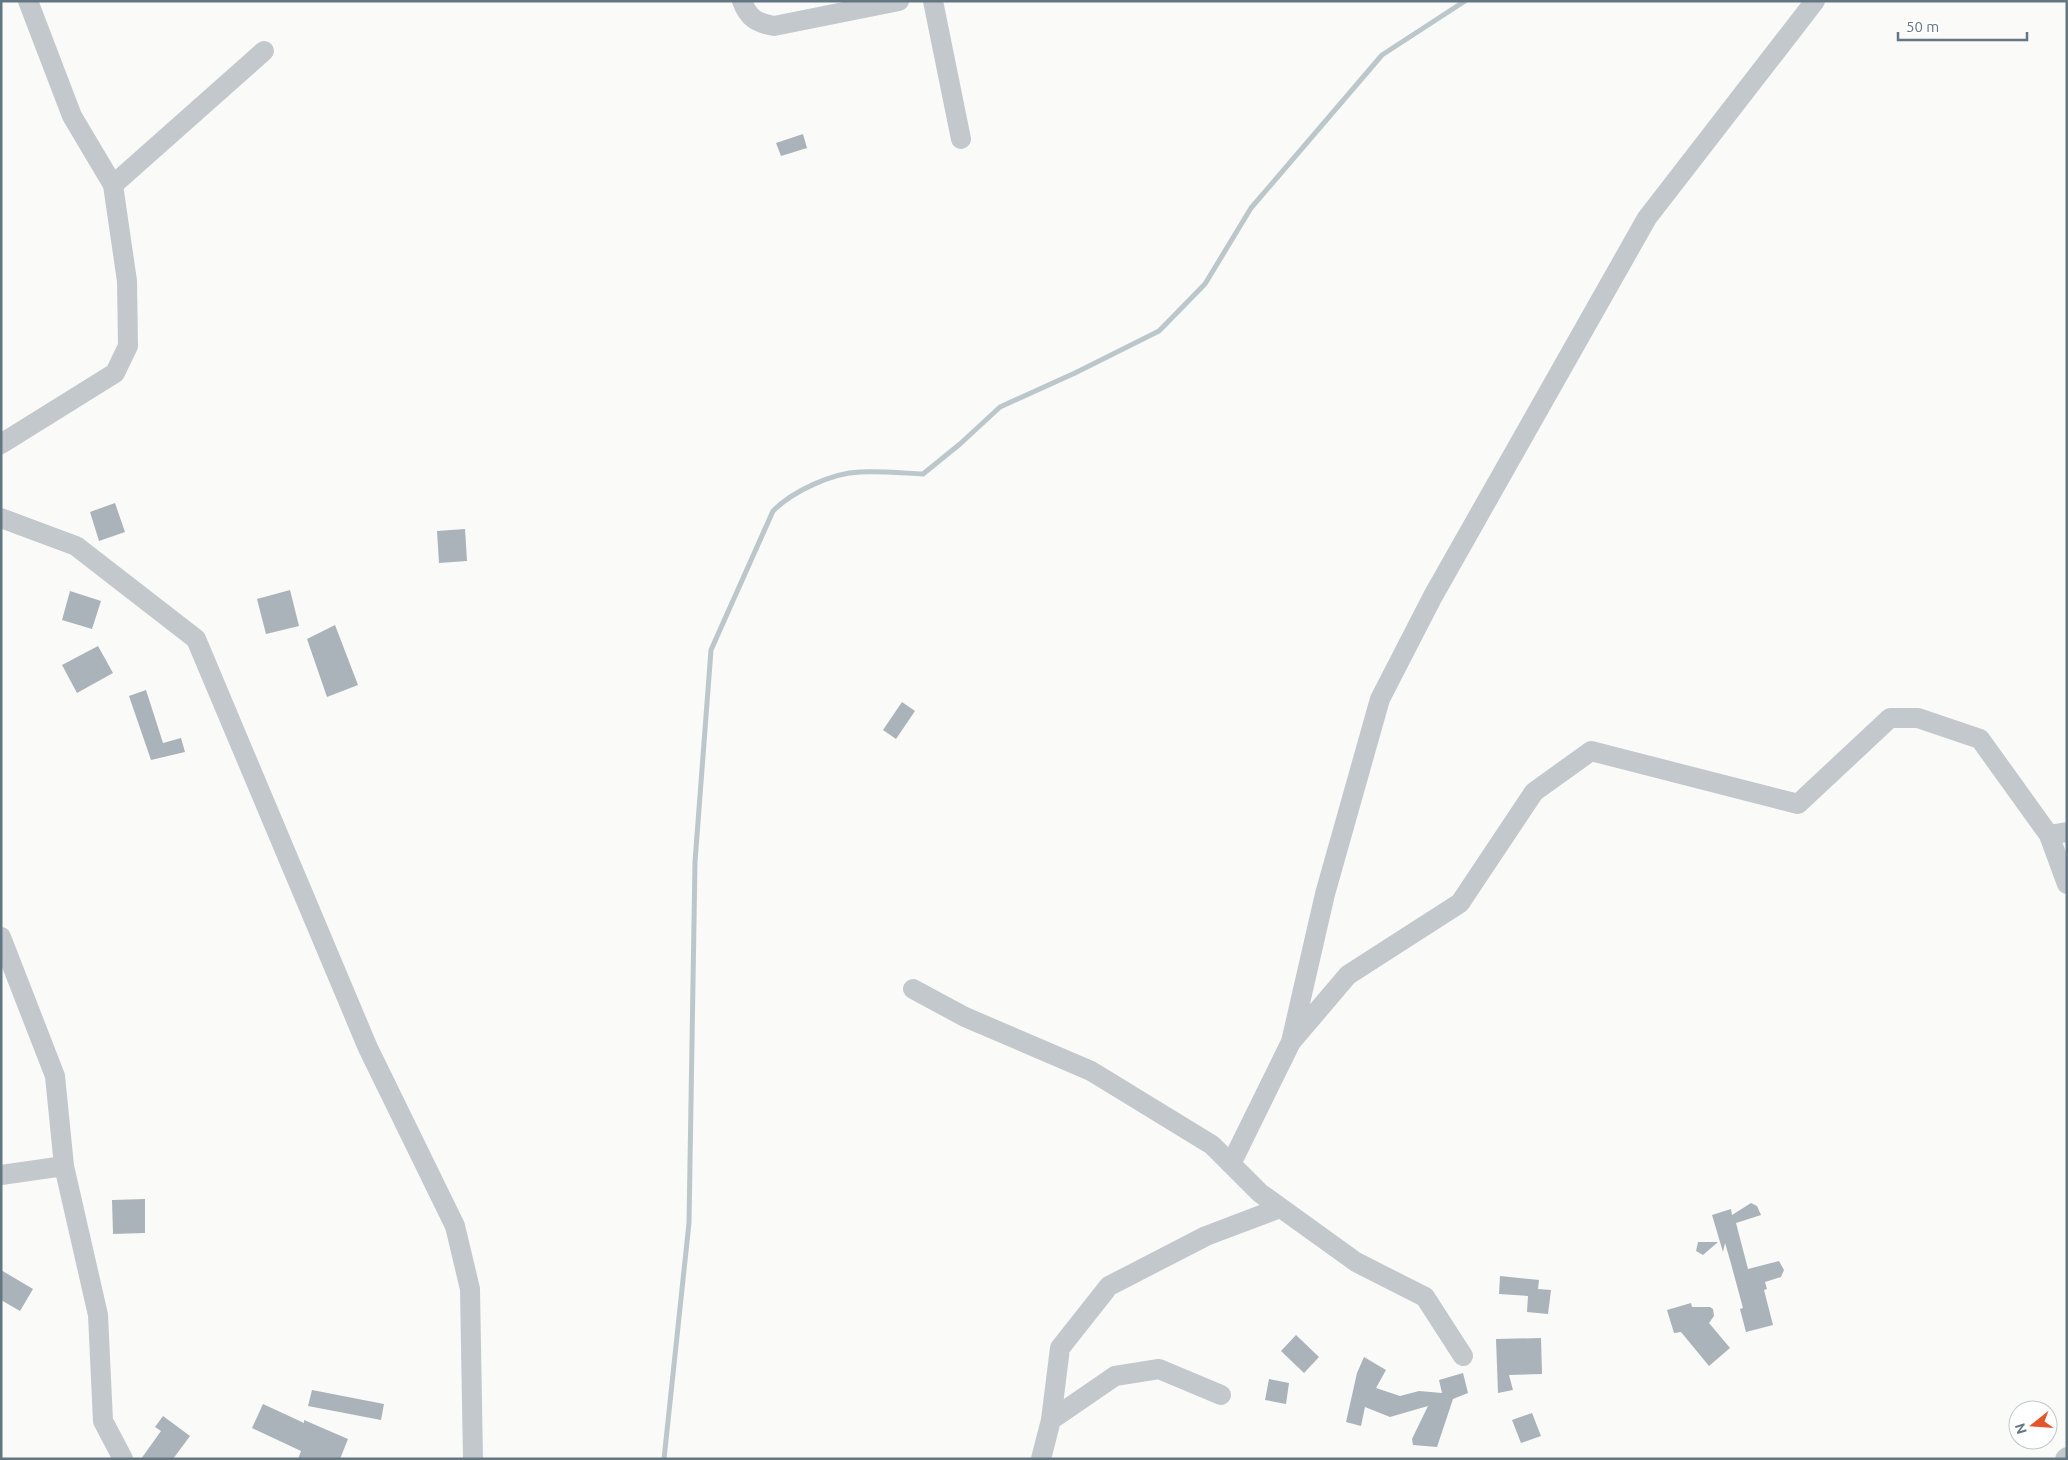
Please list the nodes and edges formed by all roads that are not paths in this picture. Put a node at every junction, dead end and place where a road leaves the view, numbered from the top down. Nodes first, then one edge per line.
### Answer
1 (28, 1) edge
2 (742, 1) edge
3 (899, 1) edge
4 (933, 1) edge
5 (1815, 1) edge
6 (264, 51) dead end
7 (961, 140) dead end
8 (113, 185) junction
9 (1, 444) edge
10 (1, 518) edge
11 (2058, 833) edge
12 (2067, 884) edge
13 (1, 937) edge
14 (7, 966) edge
15 (913, 989) dead end
16 (1291, 1042) junction
17 (1231, 1164) junction
18 (64, 1166) junction
19 (1, 1175) edge
20 (1280, 1208) junction
21 (1463, 1356) dead end
22 (1221, 1394) dead end
23 (1051, 1420) junction
24 (123, 1459) edge
25 (474, 1459) edge
26 (1042, 1459) edge

1 - 8 street
2 - 3 street
4 - 7 street
5 - 16 street
6 - 8 street
8 - 9 street
10 - 25 street
11 - 12 street
11 - 16 street
13 - 14 street
14 - 18 street
15 - 17 street
16 - 17 street
17 - 20 street
18 - 19 street
18 - 24 street
20 - 21 street
20 - 23 street
22 - 23 street
23 - 26 street

